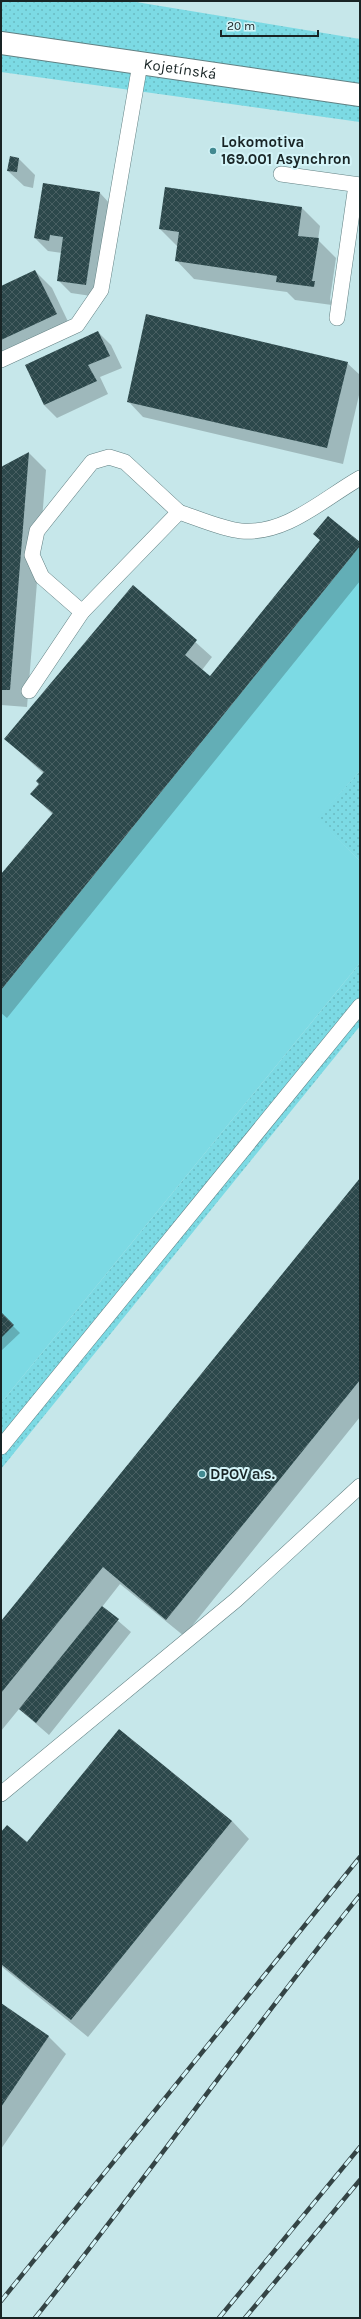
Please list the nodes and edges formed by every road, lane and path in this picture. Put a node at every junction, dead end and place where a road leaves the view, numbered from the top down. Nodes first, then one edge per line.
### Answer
1 (1, 43) edge
2 (140, 64) junction
3 (360, 95) edge
4 (281, 174) dead end
5 (358, 185) edge
6 (337, 318) dead end
7 (1, 360) edge
8 (360, 478) edge
9 (179, 512) junction
10 (82, 612) junction
11 (29, 691) dead end
12 (360, 1006) edge
13 (1, 1447) edge
14 (360, 1486) edge
15 (1, 1794) edge

1 - 2 main road, Kojetínská
2 - 3 main road, Kojetínská
2 - 7 lane
4 - 5 lane
5 - 6 lane
8 - 9 lane
9 - 10 lane
9 - 10 lane
10 - 11 lane
12 - 13 lane
14 - 15 lane

